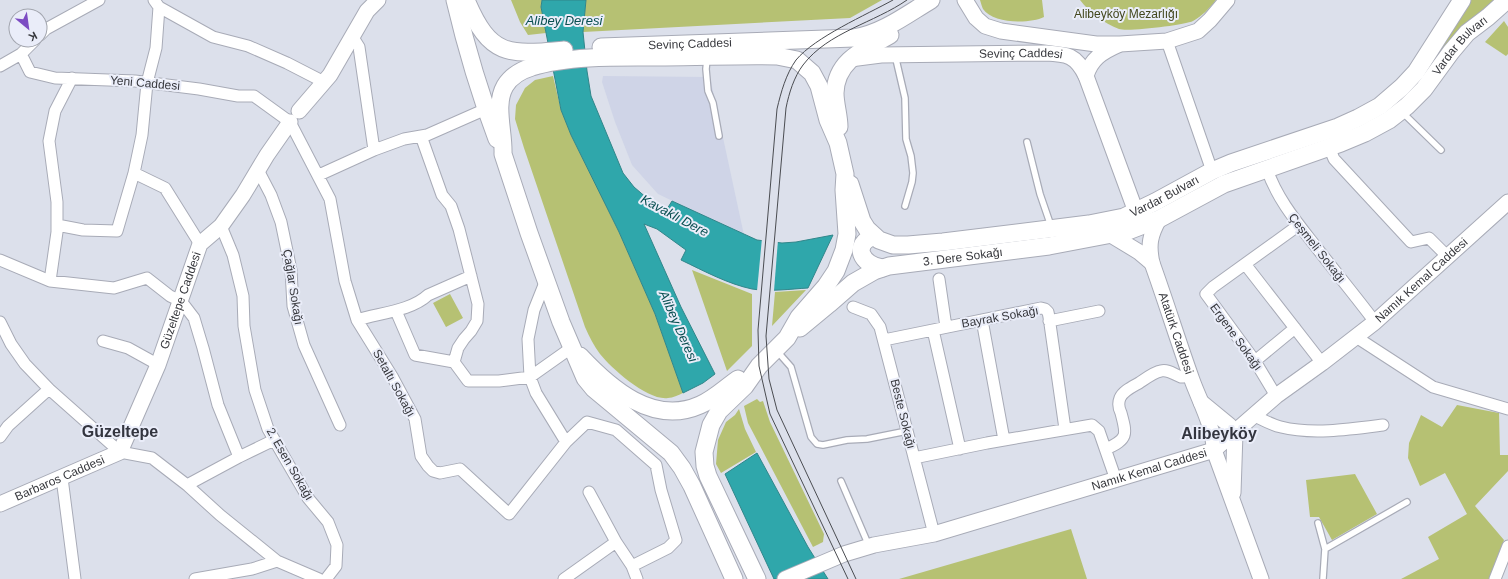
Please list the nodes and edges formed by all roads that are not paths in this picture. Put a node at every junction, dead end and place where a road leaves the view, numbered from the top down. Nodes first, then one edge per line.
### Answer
1 (99, 0) edge
2 (378, 0) edge
3 (454, 0) edge
4 (466, 0) edge
5 (931, 0) edge
6 (941, 0) edge
7 (965, 0) edge
8 (1227, 0) edge
9 (1507, 0) edge
10 (1456, 2) edge
11 (157, 4) edge
12 (48, 28) edge
13 (352, 36) junction
14 (1167, 41) junction
15 (1120, 44) junction
16 (27, 48) edge
17 (606, 52) junction
18 (21, 54) junction
19 (895, 55) junction
20 (707, 57) junction
21 (541, 58) junction
22 (850, 59) junction
23 (0, 66) edge
24 (1086, 76) junction
25 (72, 78) junction
26 (324, 82) junction
27 (147, 83) junction
28 (486, 109) junction
29 (1401, 110) junction
30 (295, 116) junction
31 (421, 136) junction
32 (719, 136) dead end
33 (1027, 142) dead end
34 (838, 143) junction
35 (1329, 148) junction
36 (374, 150) junction
37 (1441, 150) dead end
38 (503, 154) junction
39 (1267, 169) junction
40 (258, 170) junction
41 (1212, 171) junction
42 (134, 173) junction
43 (845, 174) junction
44 (319, 175) junction
45 (1508, 202) edge
46 (905, 206) dead end
47 (1174, 210) junction
48 (1136, 212) junction
49 (1160, 219) junction
50 (1089, 224) junction
51 (57, 225) junction
52 (1299, 225) junction
53 (220, 226) junction
54 (1052, 229) junction
55 (874, 236) junction
56 (1111, 236) junction
57 (200, 244) junction
58 (1448, 257) junction
59 (0, 260) edge
60 (1152, 263) junction
61 (1245, 264) junction
62 (882, 268) junction
63 (471, 276) junction
64 (939, 278) dead end
65 (547, 279) junction
66 (50, 281) junction
67 (181, 301) junction
68 (853, 307) dead end
69 (396, 311) junction
70 (1099, 312) dead end
71 (357, 320) junction
72 (982, 320) junction
73 (0, 322) edge
74 (1049, 322) junction
75 (1375, 322) junction
76 (946, 327) junction
77 (1295, 328) junction
78 (933, 330) junction
79 (1356, 337) junction
80 (884, 340) junction
81 (103, 341) dead end
82 (781, 344) junction
83 (571, 348) junction
84 (1255, 361) junction
85 (454, 362) junction
86 (1322, 363) junction
87 (158, 364) junction
88 (759, 366) junction
89 (1191, 376) junction
90 (530, 377) junction
91 (49, 389) junction
92 (1276, 396) junction
93 (1201, 402) junction
94 (1508, 409) edge
95 (1255, 416) junction
96 (4, 424) edge
97 (340, 425) dead end
98 (1384, 425) dead end
99 (1065, 429) junction
100 (907, 431) junction
101 (1235, 433) junction
102 (0, 437) edge
103 (274, 440) junction
104 (1004, 440) junction
105 (566, 442) junction
106 (1106, 449) junction
107 (960, 450) junction
108 (1214, 450) junction
109 (120, 452) junction
110 (239, 457) junction
111 (914, 458) junction
112 (62, 478) junction
113 (1116, 480) junction
114 (841, 481) dead end
115 (187, 485) junction
116 (589, 492) dead end
117 (1233, 502) junction
118 (1407, 502) dead end
119 (0, 504) edge
120 (1318, 523) dead end
121 (934, 534) junction
122 (616, 542) junction
123 (869, 546) junction
124 (1508, 546) edge
125 (1324, 549) junction
126 (723, 555) junction
127 (277, 561) junction
128 (632, 566) junction
129 (75, 579) edge
130 (196, 579) edge
131 (319, 579) edge
132 (326, 579) edge
133 (564, 579) edge
134 (637, 579) edge
135 (734, 579) edge
136 (745, 579) edge
137 (757, 579) edge
138 (785, 579) edge
139 (1261, 579) edge
140 (1323, 579) edge
141 (1495, 579) edge

1 - 12 street
2 - 13 main road, Güzeltepe Caddesi
3 - 28 main road
4 - 21 main road
5 - 17 main road, Sevinç Caddesi
6 - 22 main road
7 - 15 main road
8 - 14 main road
9 - 29 main road, Vardar Bulvarı
10 - 41 main road, Vardar Bulvarı
11 - 26 street
11 - 27 street
13 - 26 main road, Güzeltepe Caddesi
13 - 36 street
14 - 15 main road
14 - 41 street
15 - 24 main road
16 - 18 street
17 - 20 main road, Sevinç Caddesi
17 - 21 main road
18 - 23 street
18 - 25 street, Yeni Caddesi
19 - 22 main road, Sevinç Caddesi
19 - 24 main road, Sevinç Caddesi
19 - 46 lane
20 - 32 lane
20 - 34 main road, Sevinç Caddesi
21 - 38 main road
22 - 34 main road
24 - 48 main road
25 - 27 street, Yeni Caddesi
25 - 51 street
26 - 30 main road, Güzeltepe Caddesi
27 - 30 street, Yeni Caddesi
27 - 42 street
28 - 31 street
28 - 38 main road
29 - 35 main road, Vardar Bulvarı
29 - 37 lane
30 - 40 main road, Güzeltepe Caddesi
30 - 44 street, Setaltı Sokağı
31 - 36 street
31 - 63 street
33 - 54 lane
34 - 43 main road
35 - 39 main road, Vardar Bulvarı
35 - 58 street
36 - 44 street
38 - 65 main road
39 - 47 main road, Vardar Bulvarı
39 - 52 street, Çeşmeli Sokağı
40 - 53 main road, Güzeltepe Caddesi
40 - 97 street, Çağlar Sokağı
41 - 48 main road, Vardar Bulvarı
42 - 51 street
42 - 57 street
43 - 55 main road, Vardar Bulvarı
43 - 82 main road
44 - 71 street, Setaltı Sokağı
45 - 58 main road, Namık Kemal Caddesi
47 - 48 main road
47 - 49 main road, Vardar Bulvarı
48 - 50 main road, Vardar Bulvarı
49 - 56 main road, 3. Dere Sokağı
49 - 60 main road, Atatürk Caddesi
50 - 54 main road, Vardar Bulvarı
50 - 56 main road
51 - 66 street
52 - 61 street, Ergene Sokağı
52 - 75 street, Çeşmeli Sokağı
53 - 57 main road, Güzeltepe Caddesi
53 - 103 street, 2. Esen Sokağı
54 - 55 main road, Vardar Bulvarı
55 - 62 main road
56 - 60 main road
56 - 62 main road, 3. Dere Sokağı
57 - 67 main road, Güzeltepe Caddesi
58 - 75 main road, Namık Kemal Caddesi
59 - 66 street
60 - 89 main road, Atatürk Caddesi
61 - 77 street
61 - 84 street, Ergene Sokağı
62 - 82 main road, 3. Dere Sokağı
63 - 69 street
63 - 85 street
64 - 76 street
65 - 83 main road
65 - 90 street
66 - 67 street
67 - 87 main road, Güzeltepe Caddesi
67 - 110 street
68 - 80 street, Beste Sokağı
69 - 71 street
69 - 85 street
70 - 74 street
71 - 105 street, Setaltı Sokağı
72 - 74 street, Bayrak Sokağı
72 - 76 street, Bayrak Sokağı
72 - 104 street
73 - 91 street
74 - 99 street, Bayrak Sokağı
75 - 79 main road, Namık Kemal Caddesi
76 - 78 street, Bayrak Sokağı
77 - 84 street
77 - 86 street
78 - 80 street, Bayrak Sokağı
78 - 107 street
79 - 86 main road, Namık Kemal Caddesi
79 - 94 street
80 - 100 street, Beste Sokağı
81 - 87 street
82 - 88 main road
82 - 100 lane
83 - 88 main road
83 - 90 street
83 - 126 main road
84 - 92 street, Ergene Sokağı
85 - 90 street
86 - 92 main road, Namık Kemal Caddesi
87 - 109 main road, Güzeltepe Caddesi
88 - 137 main road
89 - 93 main road, Atatürk Caddesi
89 - 106 street
90 - 105 street
91 - 96 street
91 - 109 street
92 - 95 main road, Namık Kemal Caddesi
93 - 101 main road, Atatürk Caddesi
93 - 108 main road, Atatürk Caddesi
95 - 98 street
95 - 101 main road, Namık Kemal Caddesi
96 - 102 street
99 - 104 street
99 - 106 street
100 - 111 street, Beste Sokağı
101 - 108 main road, Namık Kemal Caddesi
101 - 117 main road, Atatürk Caddesi
103 - 110 street
103 - 132 street, 2. Esen Sokağı
104 - 107 street
105 - 128 street
106 - 113 street
107 - 111 street
108 - 113 main road, Namık Kemal Caddesi
108 - 117 main road, Atatürk Caddesi
109 - 112 main road, Barbaros Caddesi
109 - 115 street
110 - 115 street
111 - 121 street, Beste Sokağı
112 - 119 main road, Barbaros Caddesi
112 - 129 street
113 - 121 main road, Namık Kemal Caddesi
114 - 123 lane
115 - 127 street
116 - 122 street
117 - 139 main road, Atatürk Caddesi
118 - 125 lane
120 - 125 lane
121 - 123 main road, Namık Kemal Caddesi
122 - 128 street
122 - 133 street
123 - 138 main road, Namık Kemal Caddesi
124 - 141 street
125 - 140 lane
126 - 135 main road
126 - 136 main road
127 - 130 street
127 - 131 street
128 - 134 street

